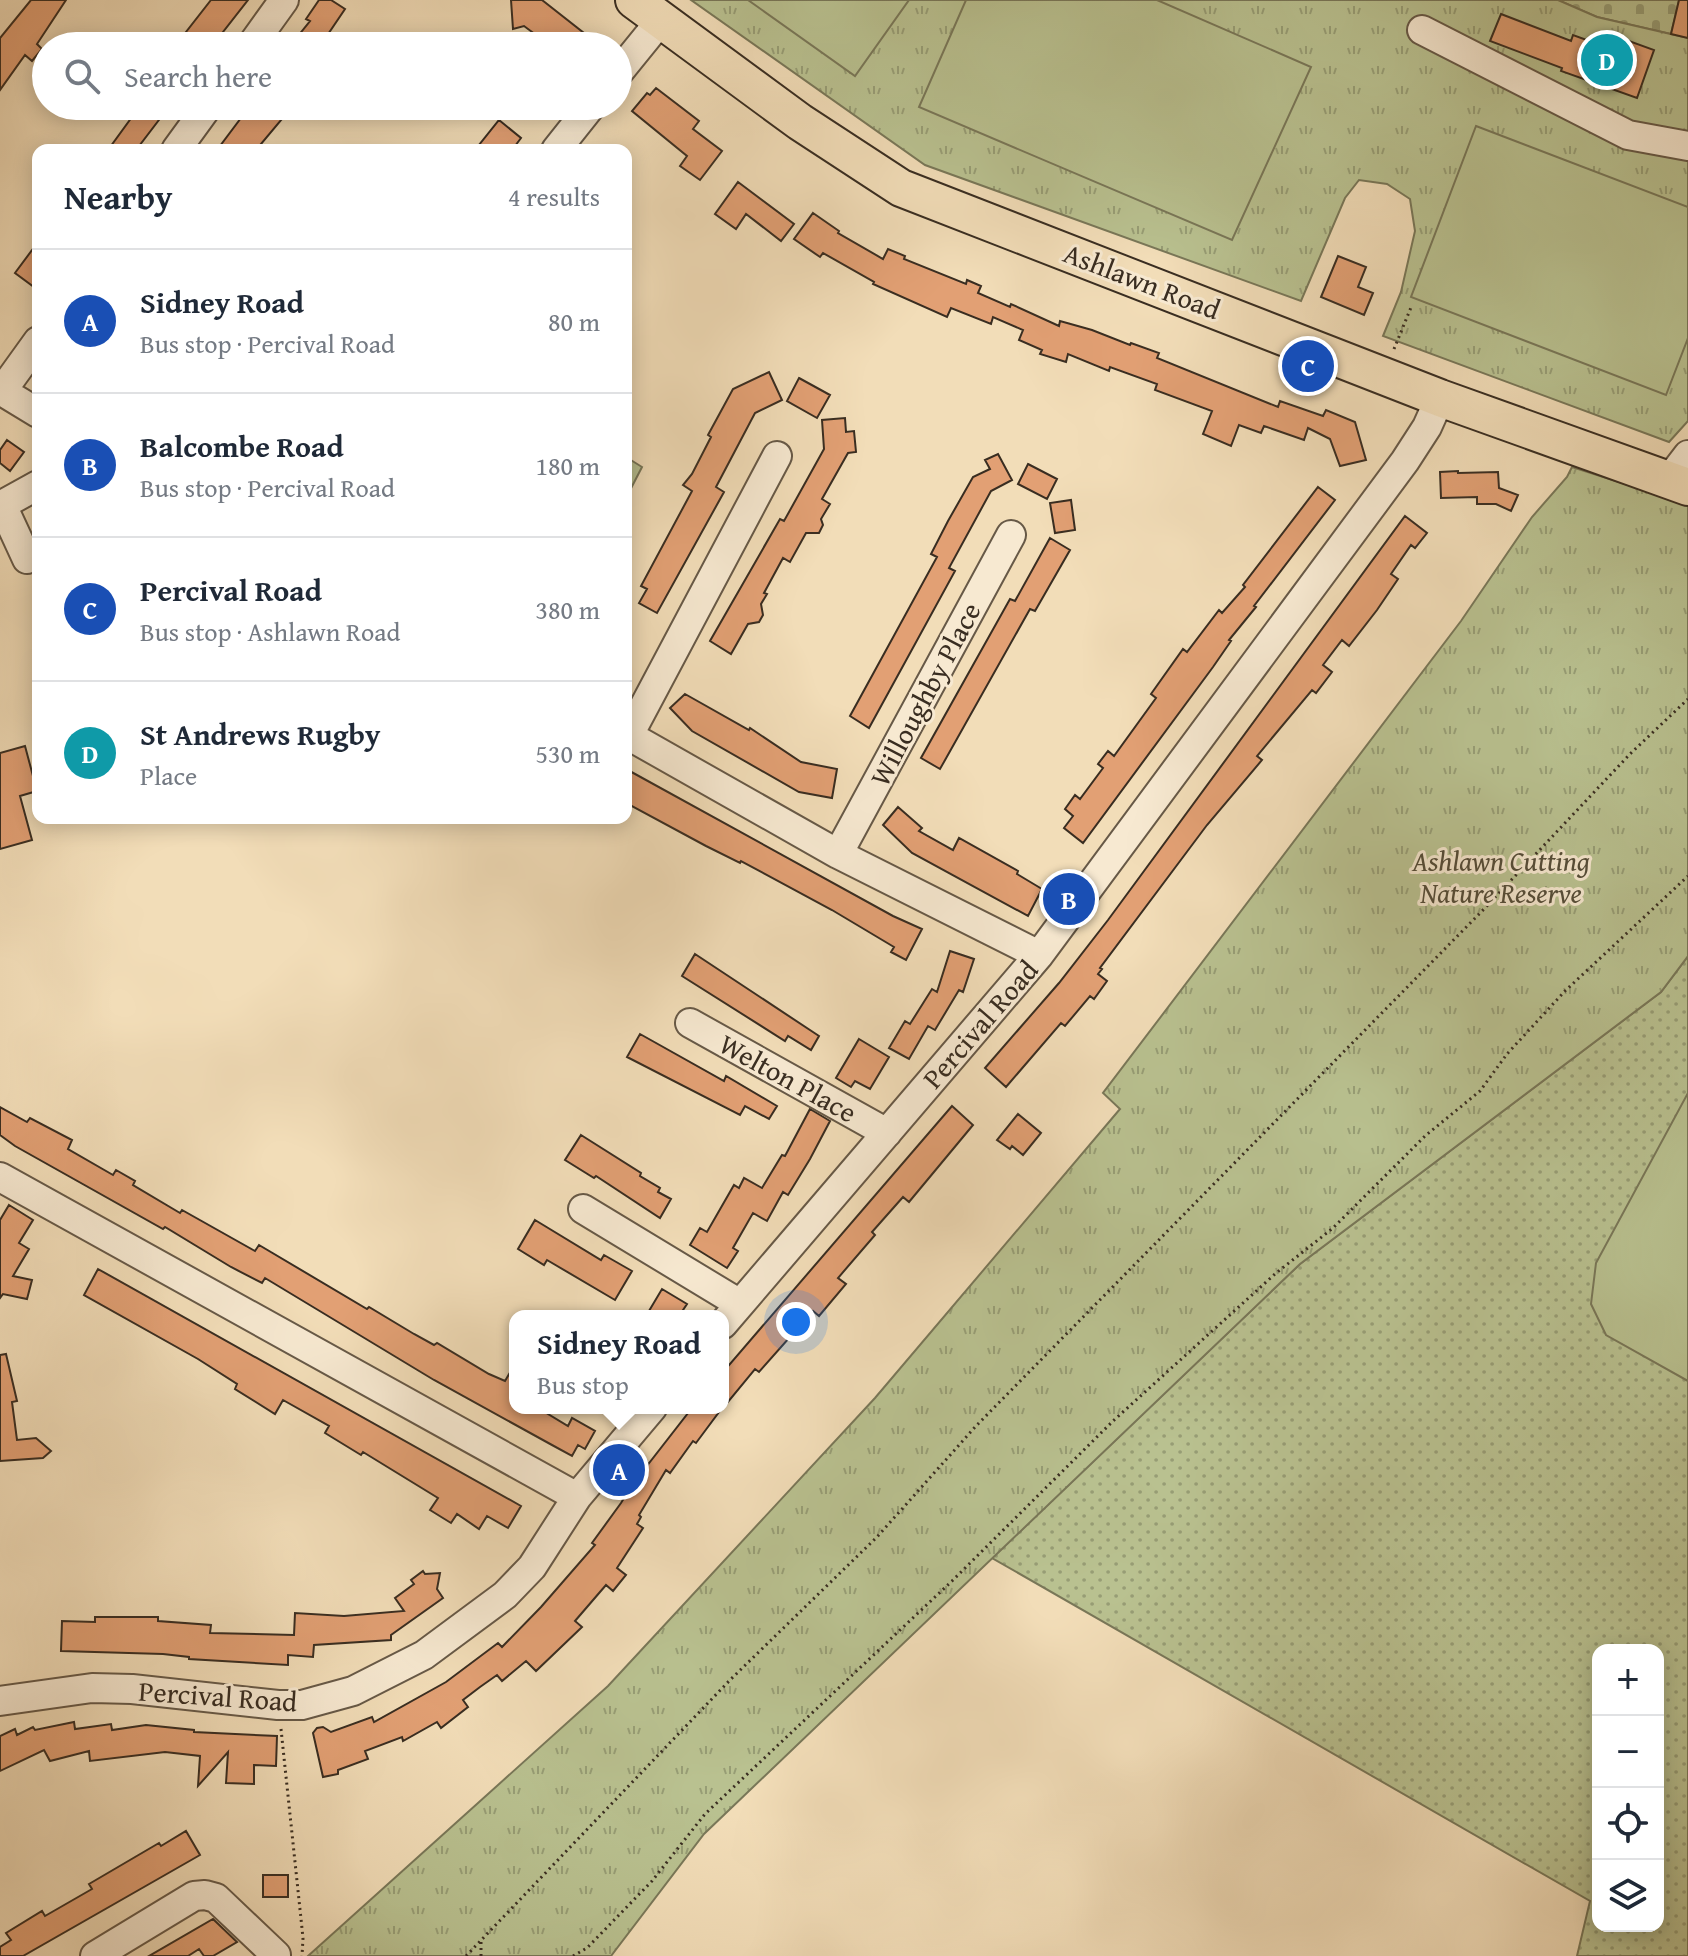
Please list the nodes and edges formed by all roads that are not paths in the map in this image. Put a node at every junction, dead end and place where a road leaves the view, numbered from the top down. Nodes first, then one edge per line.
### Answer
1 (284, 0) edge
2 (648, 10) edge
3 (1422, 30) dead end
4 (261, 32) edge
5 (632, 44) edge
6 (198, 120) edge
7 (580, 120) edge
8 (180, 144) edge
9 (561, 144) edge
10 (1688, 146) edge
11 (32, 349) edge
12 (1, 390) edge
13 (1440, 398) junction
14 (32, 409) edge
15 (777, 456) dead end
16 (1681, 474) edge
17 (32, 488) edge
18 (1, 506) edge
19 (1011, 535) dead end
20 (27, 559) dead end
21 (632, 725) edge
22 (632, 737) edge
23 (838, 854) junction
24 (1039, 955) junction
25 (690, 1023) dead end
26 (887, 1133) junction
27 (0, 1177) edge
28 (583, 1209) dead end
29 (725, 1310) edge
30 (731, 1314) edge
31 (647, 1414) edge
32 (577, 1497) junction
33 (0, 1701) edge
34 (276, 1955) edge
35 (95, 1956) edge

1 - 4 street
2 - 5 street
2 - 13 main road, Ashlawn Road
3 - 10 street
6 - 8 street
7 - 9 street
11 - 12 street
12 - 14 street
13 - 16 main road, Ashlawn Road
13 - 24 street, Percival Road
15 - 21 street
17 - 18 street
18 - 20 street
19 - 23 street, Willoughby Place
22 - 23 street
23 - 24 street
24 - 26 street, Percival Road
25 - 26 street, Welton Place
26 - 30 street, Percival Road
27 - 32 street
28 - 29 street
31 - 32 street, Percival Road
32 - 33 street, Percival Road
34 - 35 street

